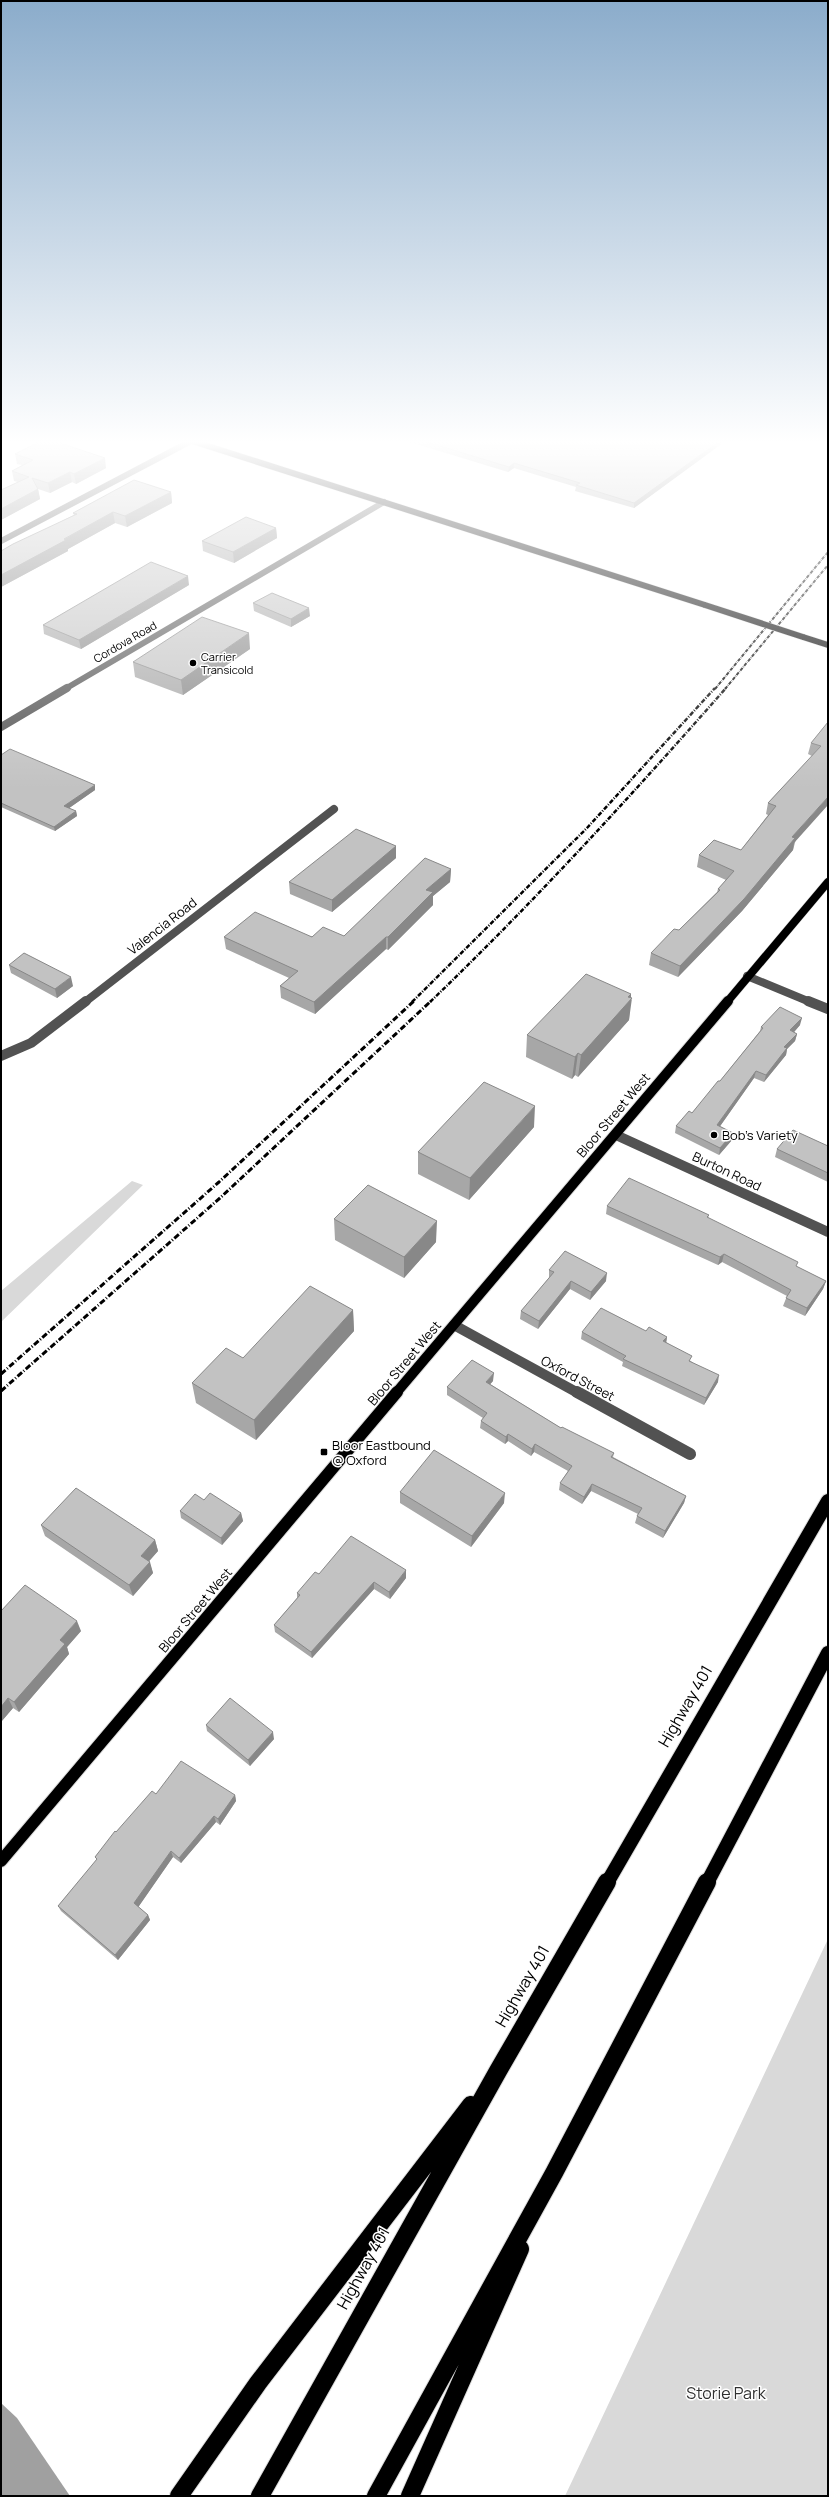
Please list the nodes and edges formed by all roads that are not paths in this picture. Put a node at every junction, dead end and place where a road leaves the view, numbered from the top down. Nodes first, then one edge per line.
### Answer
1 (293, 556) edge
2 (551, 556) edge
3 (828, 645) edge
4 (1, 727) edge
5 (334, 809) dead end
6 (828, 882) edge
7 (747, 976) junction
8 (828, 1009) edge
9 (1, 1056) edge
10 (616, 1135) junction
11 (828, 1232) edge
12 (454, 1325) junction
13 (690, 1454) dead end
14 (828, 1501) edge
15 (828, 1653) edge
16 (1, 1861) edge
17 (498, 2071) junction
18 (554, 2173) junction
19 (377, 2495) edge
20 (179, 2496) edge
21 (260, 2496) edge
22 (410, 2496) edge

1 - 4 street, Cordova Road
2 - 3 main road, bridge
5 - 9 street, Valencia Road
6 - 7 main road, Bloor Street West
7 - 8 street
7 - 10 main road, Bloor Street West
10 - 11 street, Burton Road
10 - 12 main road, Bloor Street West
12 - 13 street, Oxford Street
12 - 16 main road, Bloor Street West
14 - 17 highway, Highway 401
15 - 18 highway
17 - 20 highway
17 - 21 highway, Highway 401
18 - 19 highway
18 - 22 highway

